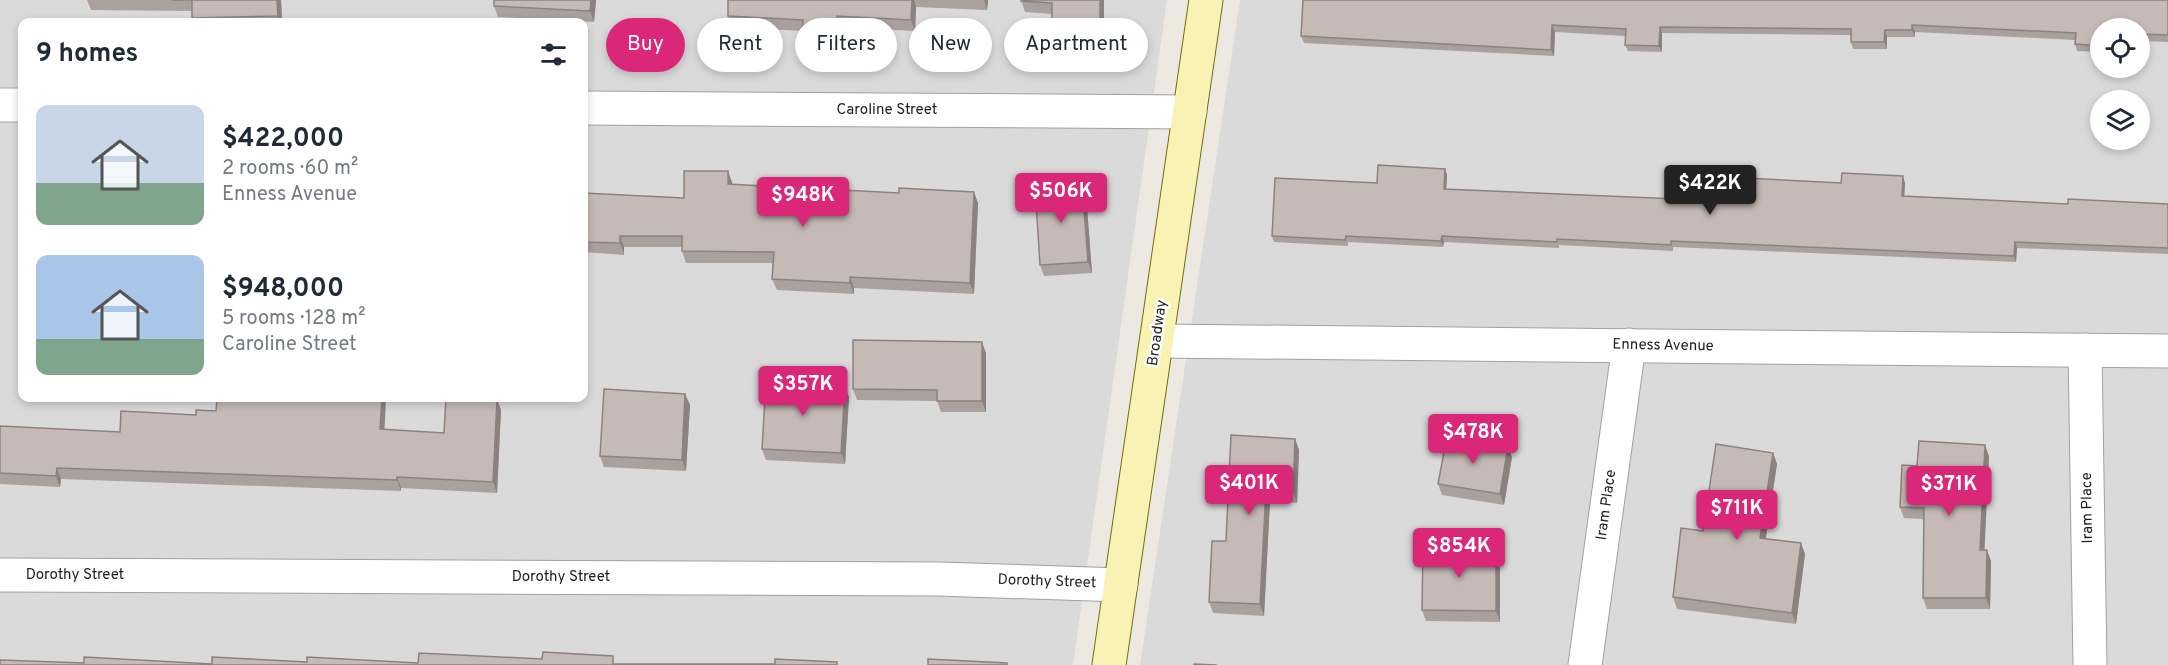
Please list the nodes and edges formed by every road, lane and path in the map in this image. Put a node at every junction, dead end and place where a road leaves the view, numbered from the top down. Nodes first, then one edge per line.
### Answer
1 (1206, 0) edge
2 (0, 105) edge
3 (18, 105) edge
4 (588, 108) edge
5 (1190, 112) junction
6 (1157, 340) junction
7 (1629, 345) junction
8 (2085, 350) junction
9 (2168, 351) edge
10 (0, 575) edge
11 (1121, 585) junction
12 (1109, 665) edge
13 (1585, 665) edge
14 (2090, 665) edge

1 - 5 main road, Broadway
2 - 3 street
4 - 5 street, Caroline Street
5 - 6 main road, Broadway
6 - 7 street, Enness Avenue
6 - 11 main road, Broadway
7 - 8 street, Enness Avenue
7 - 13 street, Iram Place
8 - 9 street, Enness Avenue
8 - 14 street, Iram Place
10 - 11 street, Dorothy Street
11 - 12 main road, Broadway

